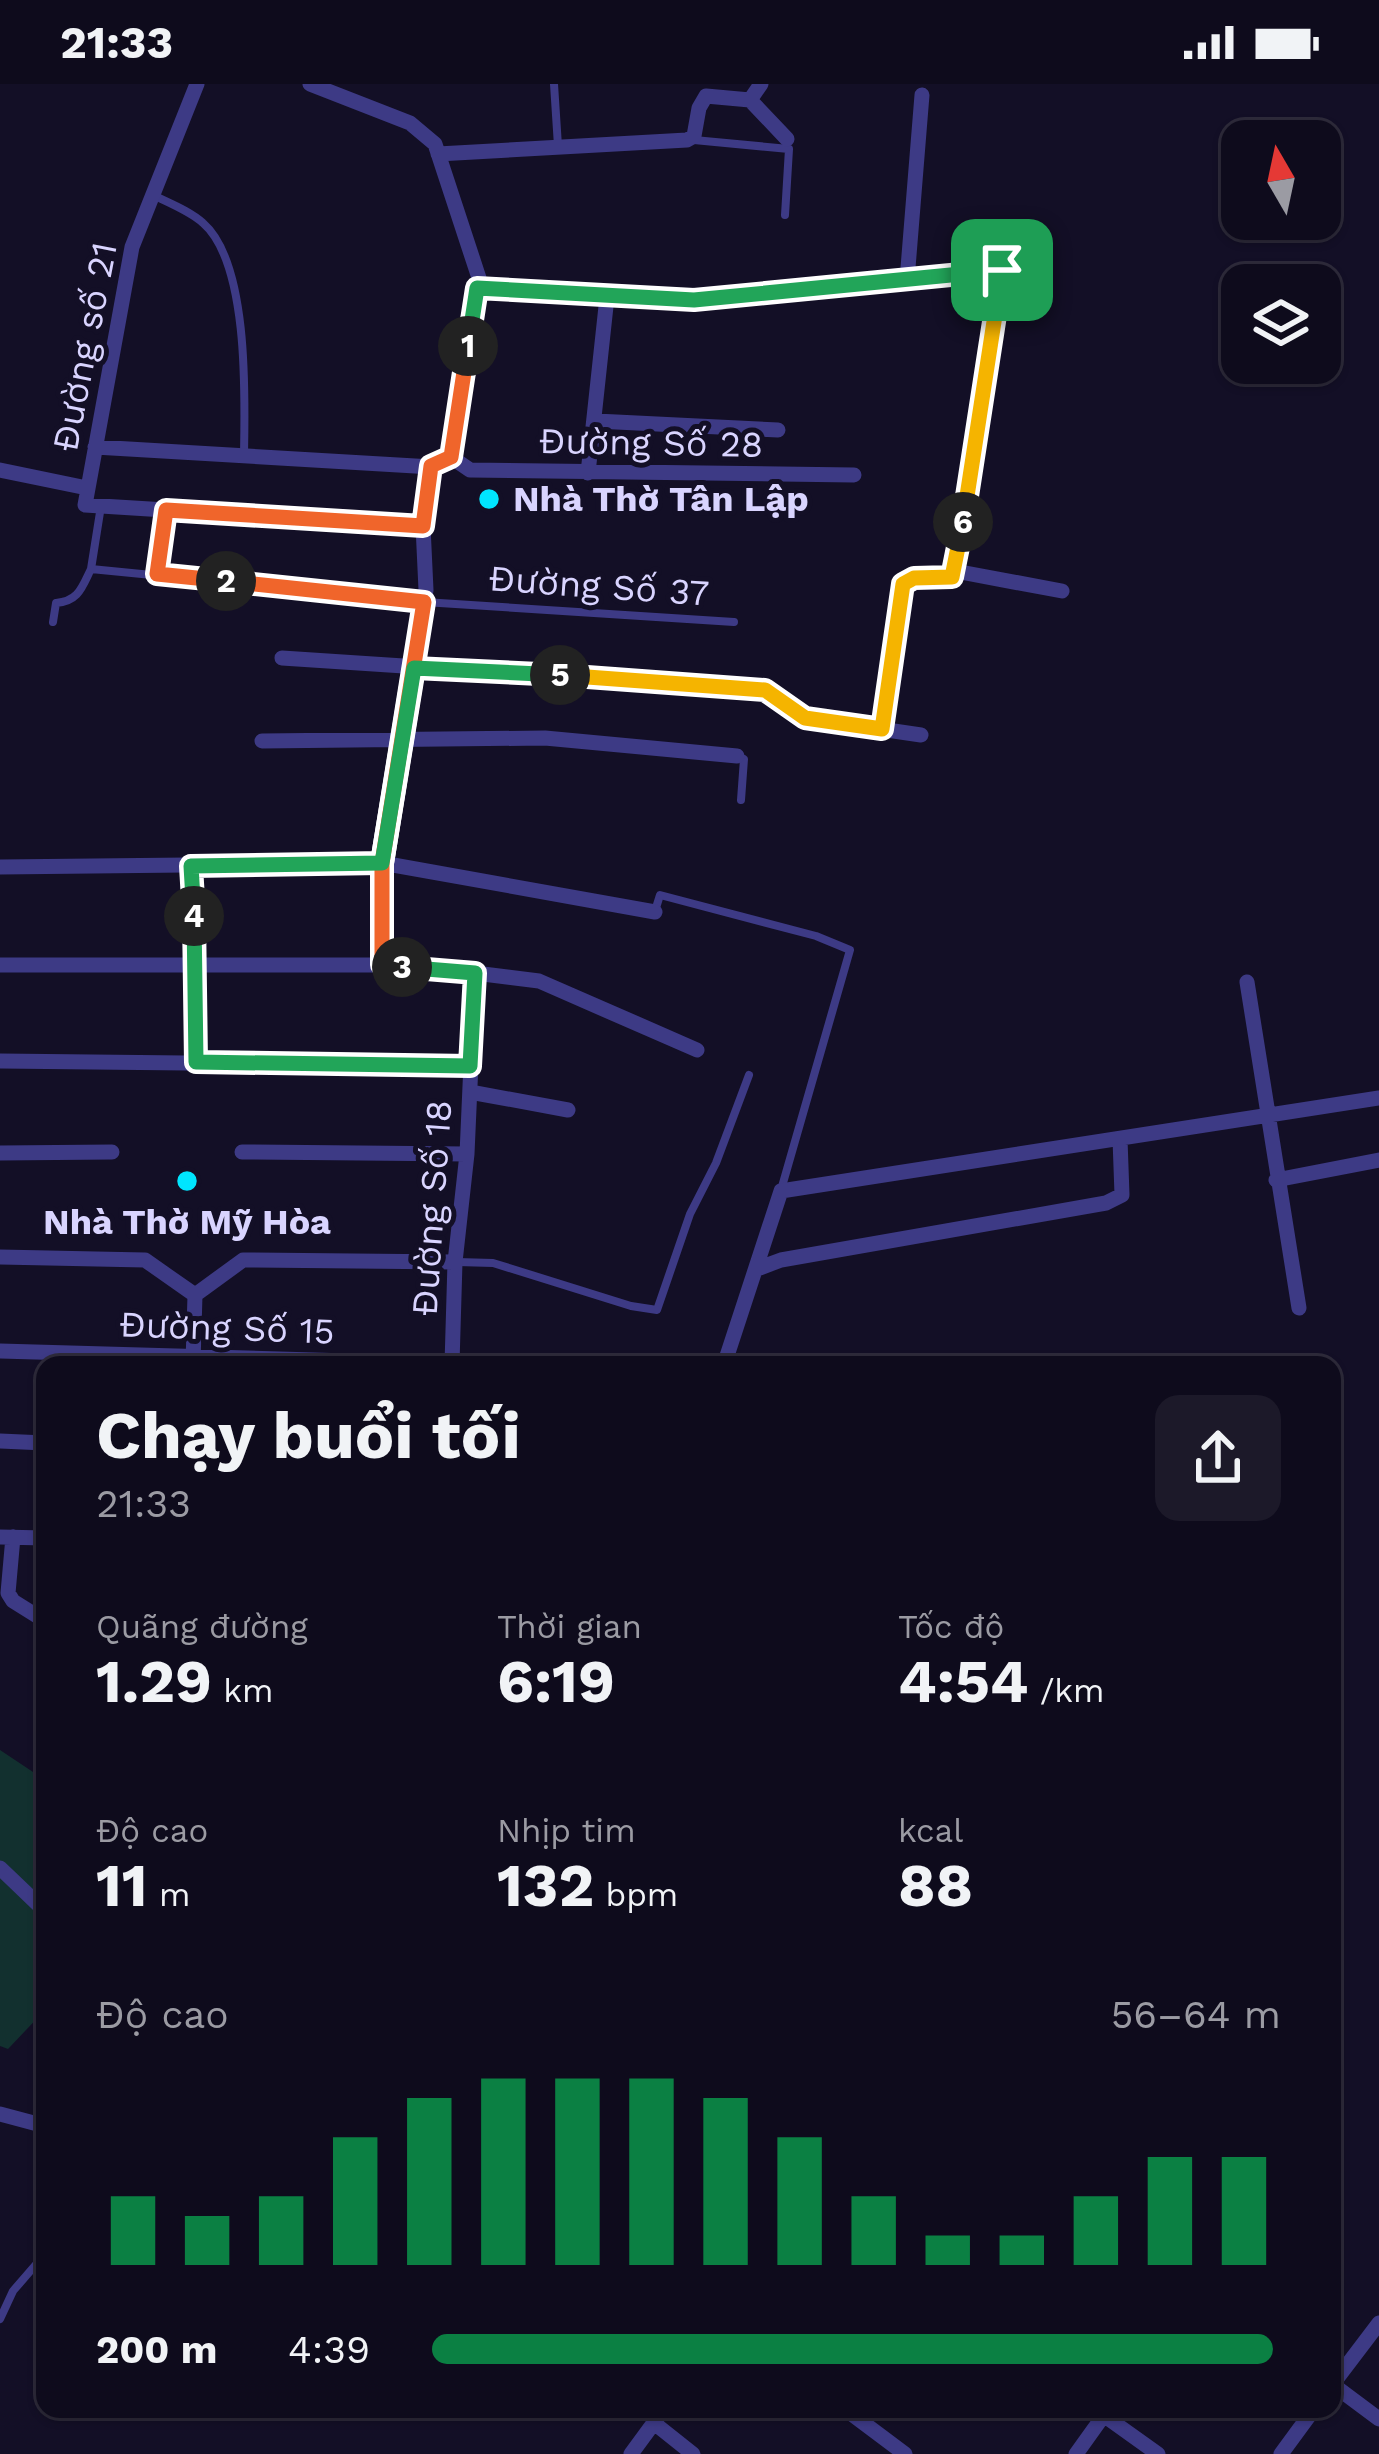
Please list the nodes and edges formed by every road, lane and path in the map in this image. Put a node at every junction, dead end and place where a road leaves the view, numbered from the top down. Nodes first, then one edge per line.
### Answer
1 (197, 84) edge
2 (310, 84) edge
3 (554, 84) edge
4 (760, 84) edge
5 (922, 95) dead end
6 (751, 100) junction
7 (788, 139) dead end
8 (687, 140) junction
9 (558, 147) junction
10 (438, 154) junction
11 (153, 194) junction
12 (784, 215) dead end
13 (907, 280) junction
14 (477, 288) junction
15 (608, 297) junction
16 (596, 421) junction
17 (778, 430) dead end
18 (95, 447) junction
19 (244, 456) junction
20 (451, 457) junction
21 (431, 466) junction
22 (0, 470) edge
23 (588, 473) junction
24 (854, 475) dead end
25 (87, 488) junction
26 (101, 506) junction
27 (166, 510) junction
28 (423, 526) junction
29 (91, 568) junction
30 (955, 572) junction
31 (157, 574) junction
32 (1062, 591) dead end
33 (424, 602) junction
34 (53, 622) dead end
35 (734, 622) dead end
36 (282, 658) dead end
37 (414, 668) junction
38 (882, 729) junction
39 (921, 735) dead end
40 (403, 739) junction
41 (262, 741) dead end
42 (737, 755) joint
43 (741, 800) dead end
44 (382, 863) junction
45 (191, 866) junction
46 (0, 867) edge
47 (655, 912) joint
48 (0, 965) edge
49 (382, 965) junction
50 (197, 967) junction
51 (475, 973) junction
52 (1247, 982) dead end
53 (697, 1050) dead end
54 (0, 1061) edge
55 (196, 1062) junction
56 (470, 1066) junction
57 (748, 1075) dead end
58 (470, 1092) junction
59 (1379, 1098) edge
60 (568, 1111) dead end
61 (1266, 1114) junction
62 (1120, 1139) junction
63 (112, 1152) dead end
64 (242, 1152) dead end
65 (0, 1153) edge
66 (467, 1154) junction
67 (1379, 1160) edge
68 (1276, 1180) junction
69 (781, 1191) junction
70 (0, 1257) edge
71 (455, 1262) junction
72 (757, 1269) junction
73 (195, 1294) junction
74 (1299, 1308) dead end
75 (0, 1351) edge
76 (96, 1356) edge
77 (193, 1356) edge
78 (452, 1356) edge
79 (727, 1356) edge
80 (0, 1441) edge
81 (36, 1443) edge
82 (7, 1537) edge
83 (36, 1614) edge
84 (4, 1878) edge
85 (36, 1904) edge
86 (0, 2114) edge
87 (36, 2124) edge
88 (36, 2264) edge
89 (0, 2319) edge
90 (1379, 2323) edge
91 (1341, 2373) edge
92 (1341, 2392) edge
93 (658, 2418) edge
94 (661, 2418) edge
95 (857, 2418) edge
96 (1097, 2418) edge
97 (1108, 2418) edge
98 (1307, 2418) edge
99 (1379, 2419) edge
100 (631, 2454) edge
101 (693, 2454) edge
102 (904, 2454) edge
103 (1076, 2454) edge
104 (1158, 2454) edge
105 (1281, 2454) edge

1 - 11 street, Đường số 21
2 - 10 street
3 - 9 lane
4 - 6 street
5 - 13 street
6 - 7 street
6 - 8 street
8 - 9 street
8 - 12 lane
9 - 10 street
10 - 14 street
11 - 18 street, Đường số 21
11 - 19 lane
13 - 15 street
13 - 30 street
14 - 15 street
14 - 20 street
15 - 16 street
16 - 17 street
16 - 23 street
18 - 19 street
18 - 25 street, Đường số 21
19 - 21 street
20 - 21 street
20 - 23 street, Đường Số 28
21 - 28 street
22 - 25 street
23 - 24 street, Đường Số 28
25 - 26 street
26 - 27 street
26 - 29 lane
27 - 28 street
27 - 31 lane
28 - 33 street
29 - 31 lane, Đường Số 37
29 - 34 lane
30 - 32 street
30 - 38 street
31 - 33 lane, Đường Số 37
33 - 35 lane, Đường Số 37
33 - 37 street
36 - 37 street
37 - 38 street
37 - 40 street
38 - 39 street
40 - 41 street
40 - 42 street
40 - 44 street
42 - 43 lane
44 - 45 street
44 - 47 street
44 - 49 street
45 - 46 street
45 - 50 street
47 - 69 lane
48 - 50 street
49 - 50 street
49 - 51 street
50 - 55 street
51 - 53 street
51 - 56 street, Đường Số 18
52 - 61 street
54 - 55 street
55 - 56 street
56 - 58 street, Đường Số 18
57 - 71 lane
58 - 60 street
58 - 66 street, Đường Số 18
59 - 61 street
61 - 62 street
61 - 68 street
62 - 69 street
62 - 72 street
63 - 65 street
64 - 66 street
66 - 71 street, Đường Số 18
67 - 68 street
68 - 74 street
69 - 72 street
70 - 73 street
71 - 73 street
71 - 78 street, Đường Số 18
72 - 79 street
73 - 77 street
75 - 76 street, Đường Số 15
80 - 81 street
82 - 83 street
84 - 85 street
86 - 87 street
88 - 89 lane
90 - 91 street
92 - 99 street
93 - 100 street
94 - 101 street
95 - 102 street
96 - 103 street
97 - 104 street
98 - 105 street

